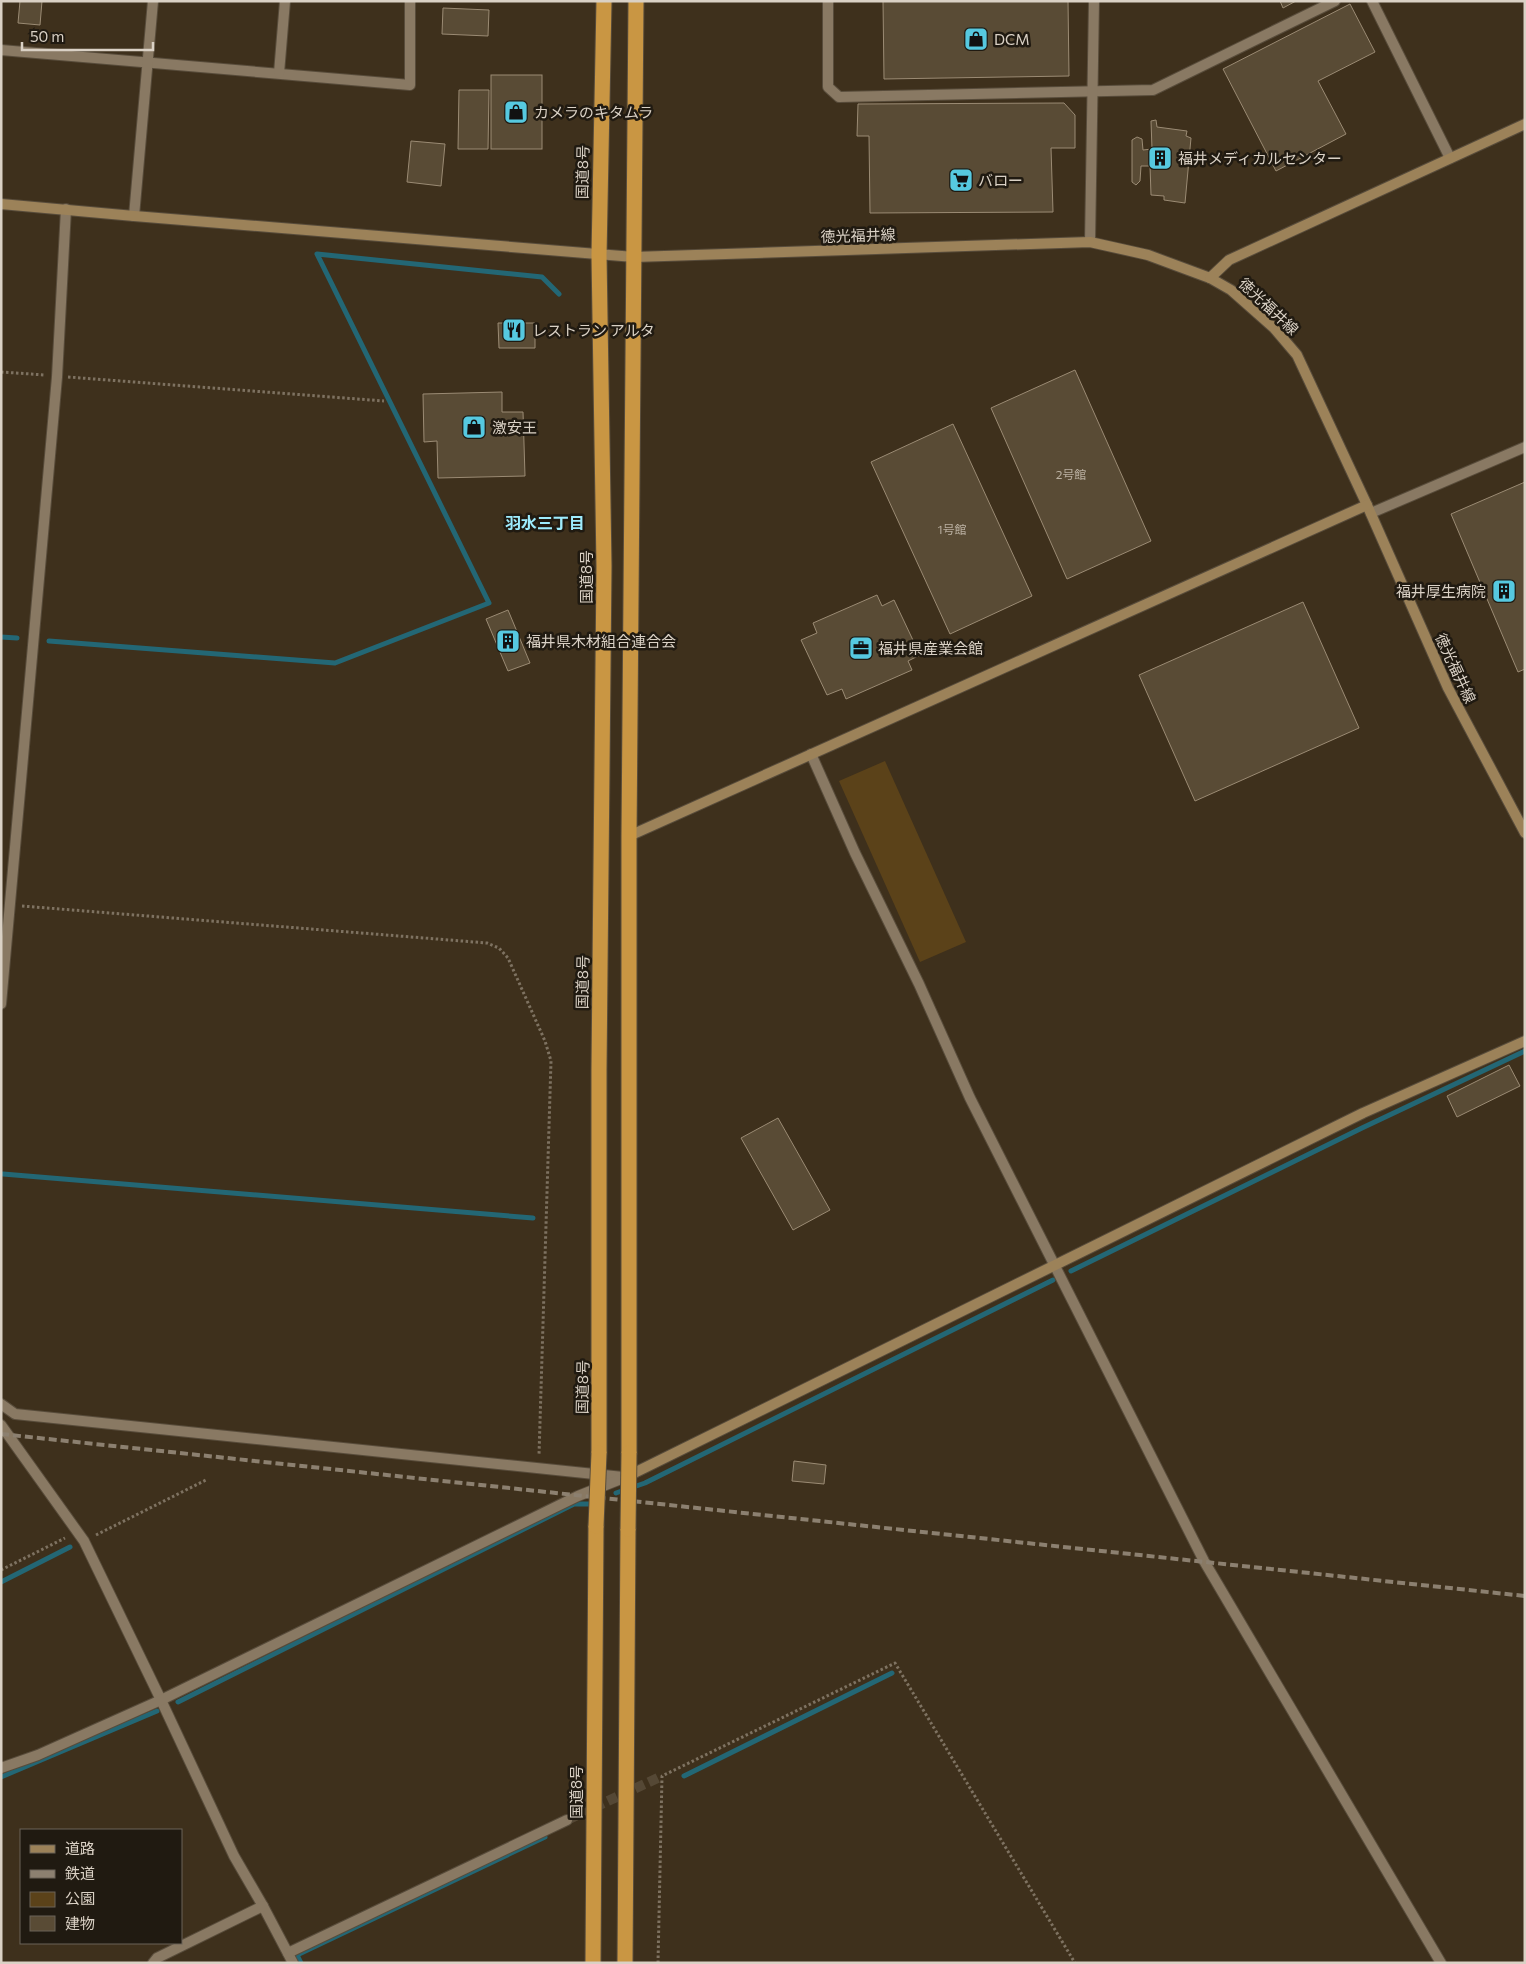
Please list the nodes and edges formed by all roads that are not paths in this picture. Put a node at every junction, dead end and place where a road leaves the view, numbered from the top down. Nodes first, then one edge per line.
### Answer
1 (153, 1) edge
2 (284, 1) edge
3 (410, 1) edge
4 (604, 1) edge
5 (636, 1) edge
6 (828, 1) edge
7 (1094, 1) edge
8 (1335, 1) edge
9 (1372, 1) edge
10 (1, 50) edge
11 (148, 62) junction
12 (279, 73) junction
13 (1092, 92) junction
14 (1525, 124) edge
15 (1450, 158) junction
16 (1, 204) edge
17 (66, 209) junction
18 (134, 216) junction
19 (1090, 242) junction
20 (599, 255) junction
21 (634, 257) junction
22 (1210, 278) junction
23 (1525, 447) edge
24 (1369, 509) junction
25 (811, 754) junction
26 (1525, 833) edge
27 (629, 836) junction
28 (1, 1004) edge
29 (1525, 1041) edge
30 (1054, 1266) junction
31 (1, 1404) edge
32 (1, 1425) edge
33 (626, 1477) junction
34 (161, 1700) junction
35 (1, 1768) edge
36 (567, 1820) tunnel mouth
37 (263, 1906) junction
38 (288, 1953) junction
39 (152, 1963) edge
40 (293, 1963) edge
41 (593, 1963) edge
42 (625, 1963) edge
43 (1441, 1963) edge

1 - 11 street
2 - 12 street
3 - 12 street
4 - 20 highway, 国道8号
5 - 21 highway
6 - 13 street
7 - 13 street
8 - 13 street
9 - 15 street
10 - 11 street
11 - 12 street
11 - 18 street
13 - 19 street
14 - 15 street
15 - 22 street
16 - 17 street, 徳光福井線
17 - 18 street, 徳光福井線
17 - 28 street
18 - 20 street, 徳光福井線
19 - 21 street, 徳光福井線
19 - 22 street, 徳光福井線
20 - 21 street, 徳光福井線
20 - 41 highway, 国道8号, bridge
21 - 27 highway
22 - 24 street, 徳光福井線
23 - 24 street
24 - 25 street
24 - 26 street, 徳光福井線
25 - 27 street
25 - 30 street
27 - 42 highway, bridge
29 - 30 street
30 - 33 street
30 - 43 street
31 - 33 street
32 - 34 street
33 - 34 street
34 - 35 street
34 - 37 street
36 - 38 street
37 - 38 street
37 - 39 street
38 - 40 street

